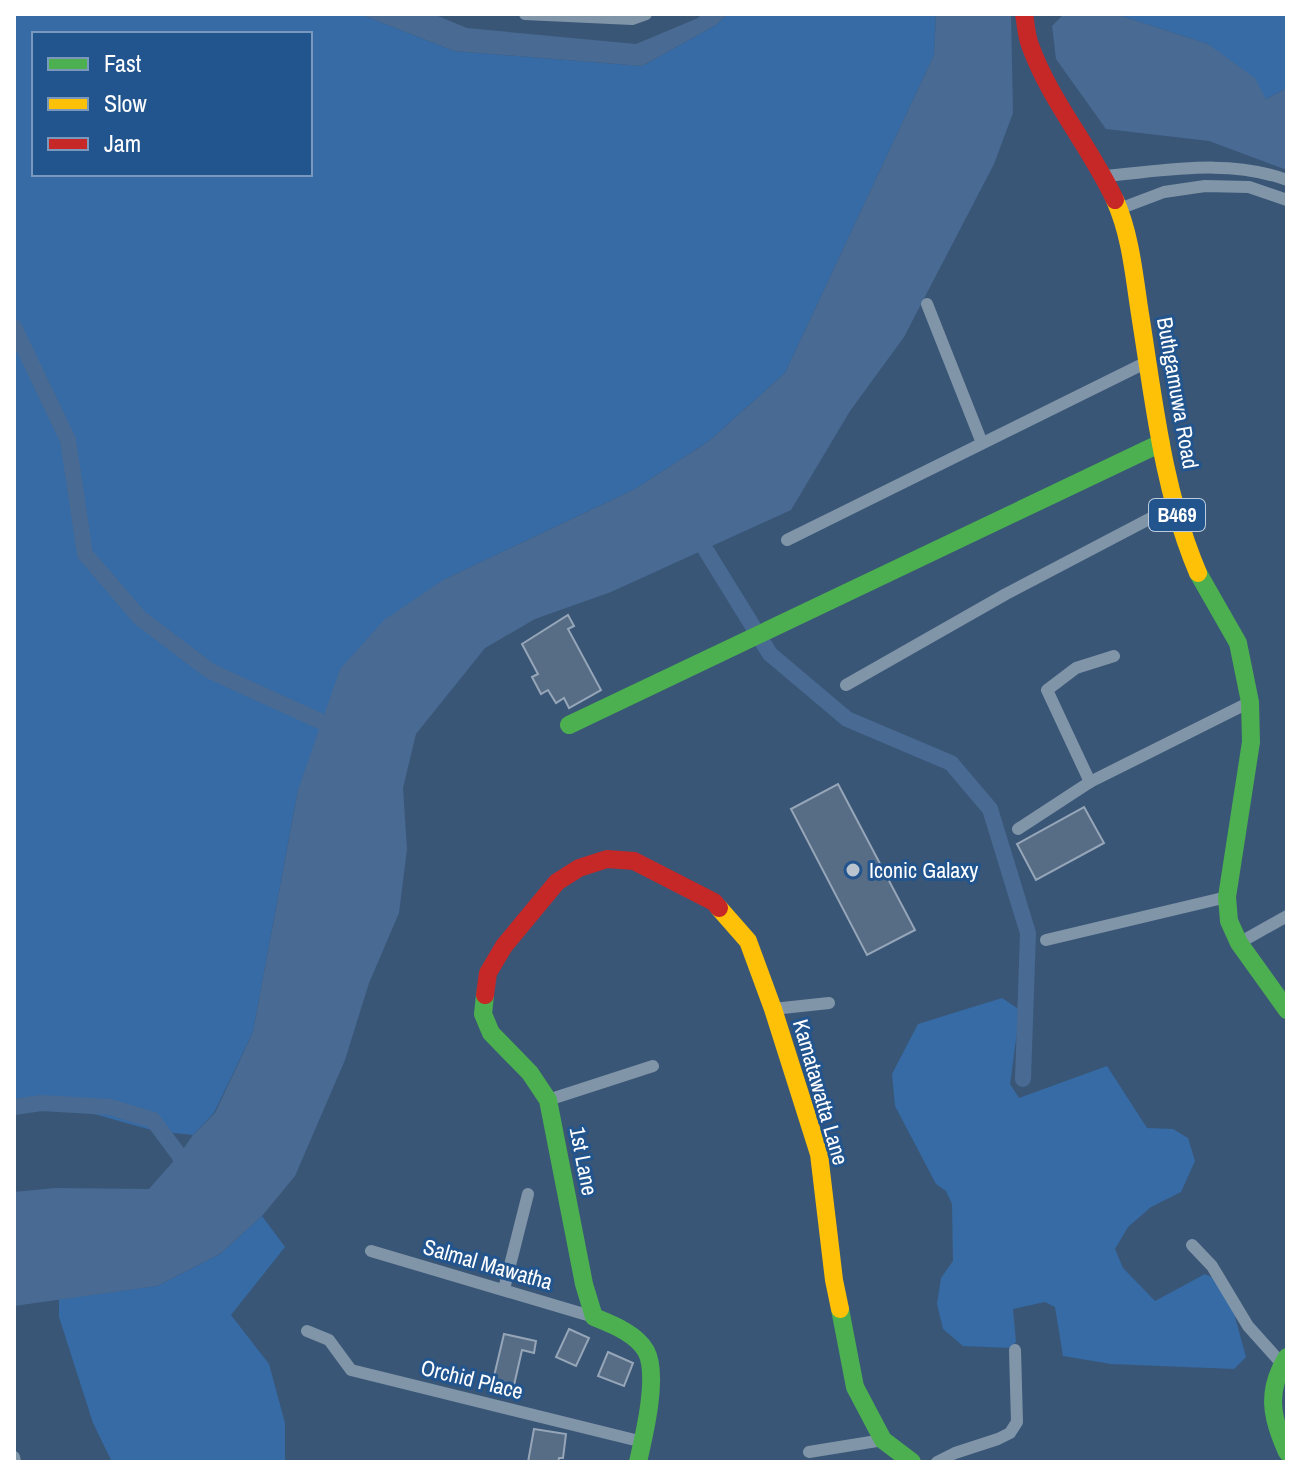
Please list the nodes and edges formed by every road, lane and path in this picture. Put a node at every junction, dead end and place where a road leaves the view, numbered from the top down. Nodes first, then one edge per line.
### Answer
1 (525, 14) edge
2 (646, 14) edge
3 (1024, 14) edge
4 (1104, 176) junction
5 (1287, 180) edge
6 (1287, 200) edge
7 (1119, 209) junction
8 (927, 304) dead end
9 (1147, 362) junction
10 (982, 443) junction
11 (1161, 443) junction
12 (1174, 506) junction
13 (787, 540) dead end
14 (1114, 656) dead end
15 (846, 685) dead end
16 (1250, 702) junction
17 (569, 725) dead end
18 (1090, 782) junction
19 (1018, 829) dead end
20 (557, 882) joint
21 (1227, 897) junction
22 (1287, 916) edge
23 (1046, 940) dead end
24 (1239, 943) junction
25 (829, 1003) dead end
26 (773, 1009) junction
27 (1287, 1010) edge
28 (653, 1066) dead end
29 (548, 1100) junction
30 (528, 1194) dead end
31 (1192, 1245) dead end
32 (371, 1251) dead end
33 (504, 1289) junction
34 (594, 1317) junction
35 (307, 1331) dead end
36 (1015, 1350) dead end
37 (1285, 1361) edge
38 (883, 1440) junction
39 (643, 1442) junction
40 (809, 1452) dead end
41 (1287, 1452) edge
42 (638, 1462) edge
43 (912, 1462) edge
44 (937, 1462) edge

1 - 2 street
3 - 4 street, Buthgamuwa Road / B469
4 - 5 street
4 - 7 street, Buthgamuwa Road / B469
6 - 7 street
7 - 9 street, Buthgamuwa Road / B469
8 - 10 street
9 - 10 street
9 - 11 street, Buthgamuwa Road / B469
10 - 13 street
11 - 12 street, Buthgamuwa Road / B469
11 - 17 street
12 - 15 street
12 - 16 street, Buthgamuwa Road / B469
14 - 18 street
16 - 18 street
16 - 21 street, Buthgamuwa Road / B469
18 - 19 street
20 - 26 street, Kamatawatta Lane
20 - 29 street, 1st Lane
21 - 23 street
21 - 24 street, Buthgamuwa Road / B469
22 - 24 street
24 - 27 street, Buthgamuwa Road / B469
25 - 26 street
26 - 38 street, Kamatawatta Lane
28 - 29 street
29 - 34 street, 1st Lane
30 - 33 street
31 - 37 street
32 - 33 street, Salmal Mawatha
33 - 34 street, Salmal Mawatha
34 - 39 street
35 - 39 street, Orchid Place
36 - 44 street
37 - 41 street
38 - 40 street
38 - 43 street, Kamatawatta Lane
39 - 42 street

